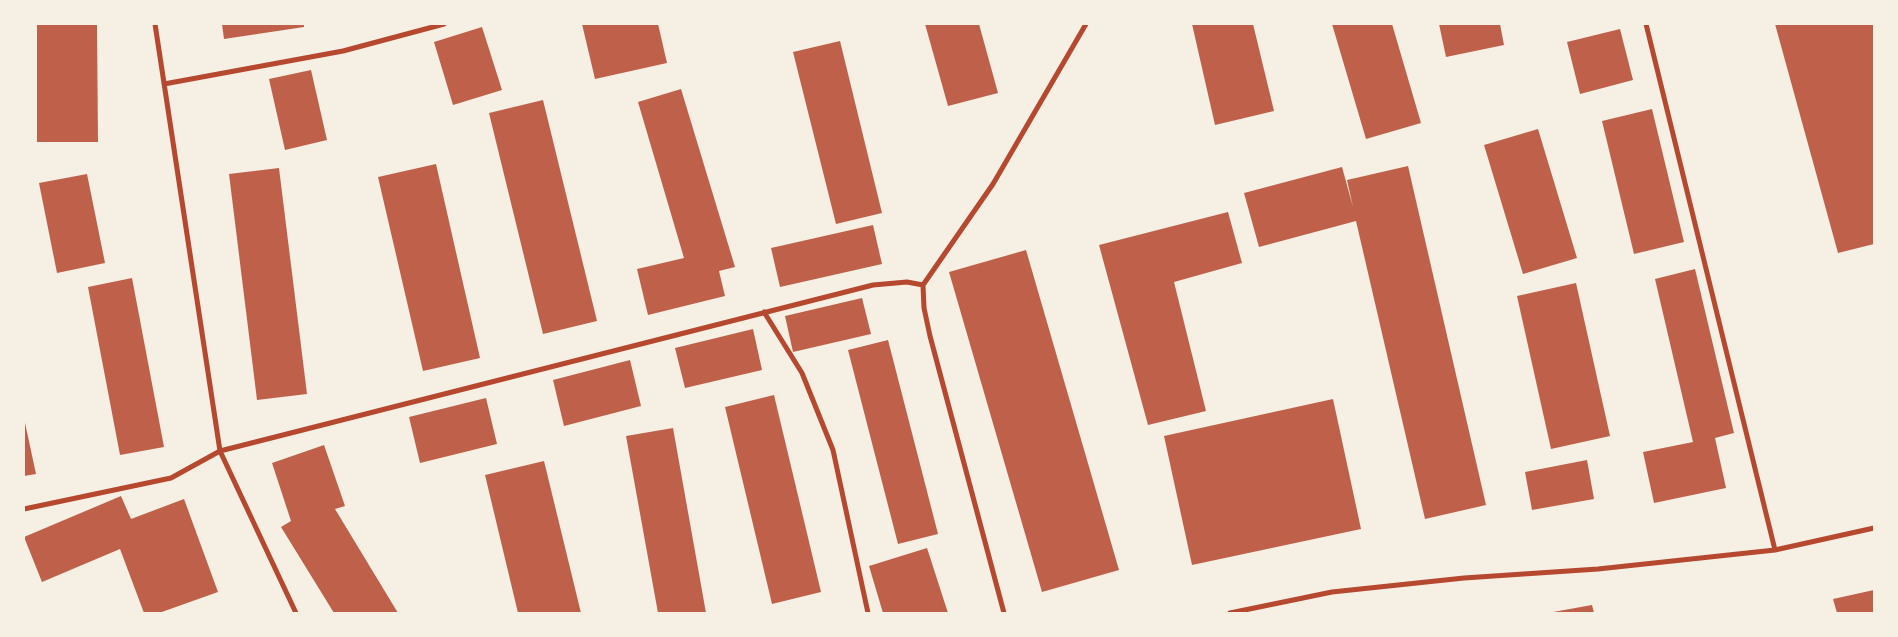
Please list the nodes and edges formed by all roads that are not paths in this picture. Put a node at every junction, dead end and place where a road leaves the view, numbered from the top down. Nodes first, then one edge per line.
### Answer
1 (155, 24) edge
2 (444, 24) edge
3 (1086, 24) edge
4 (1646, 24) edge
5 (164, 84) junction
6 (923, 285) junction
7 (764, 312) junction
8 (220, 451) junction
9 (24, 509) edge
10 (1874, 528) edge
11 (1775, 550) junction
12 (296, 613) edge
13 (868, 613) edge
14 (1004, 613) edge
15 (1230, 613) edge

1 - 5 street
2 - 5 street
3 - 6 street
4 - 11 street
5 - 8 street
6 - 7 street
6 - 14 street
7 - 8 street
7 - 13 street
8 - 9 street
8 - 12 street
10 - 11 street
11 - 15 street

